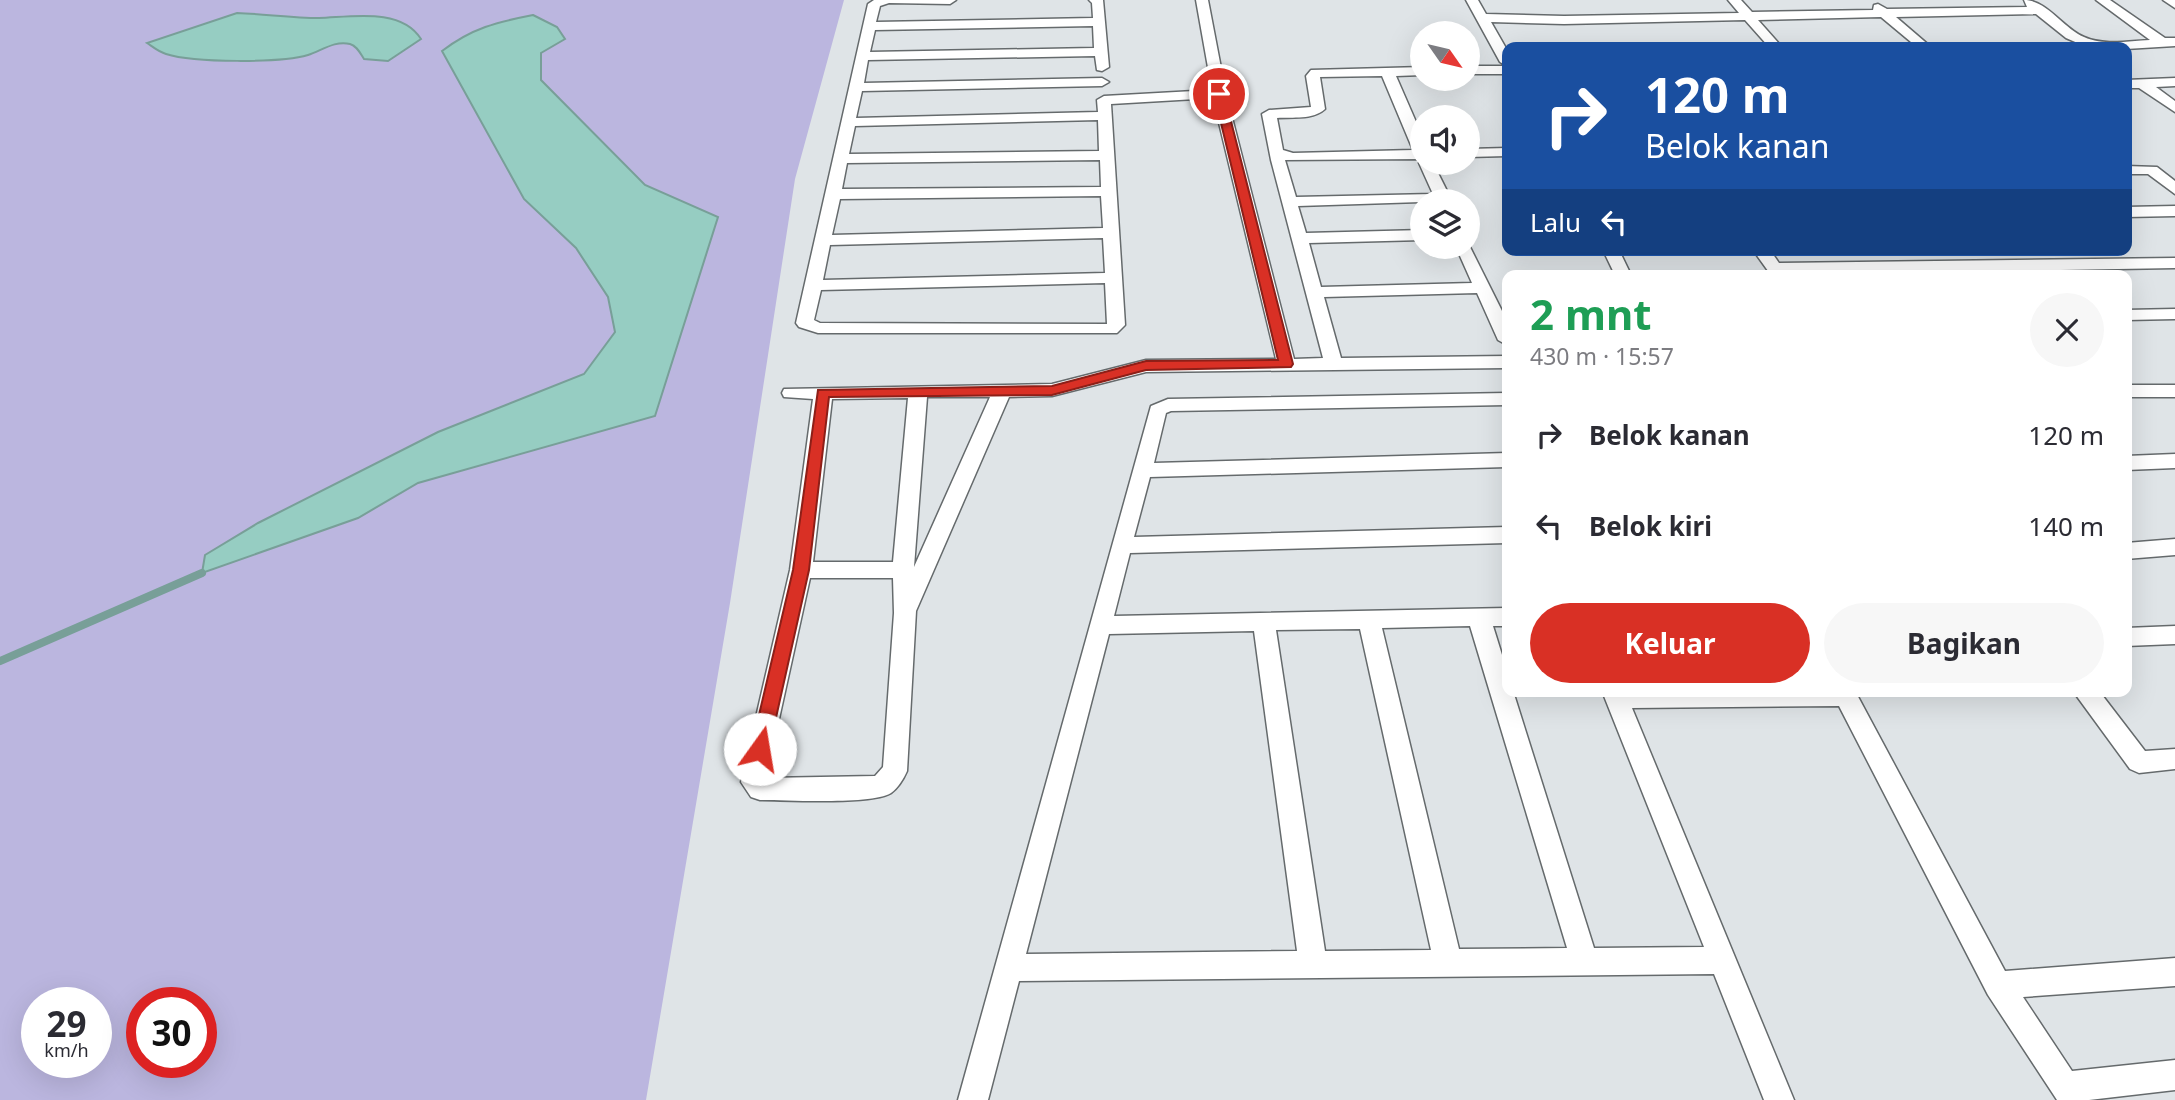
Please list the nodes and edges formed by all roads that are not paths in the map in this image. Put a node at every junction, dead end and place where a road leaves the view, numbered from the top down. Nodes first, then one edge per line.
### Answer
1 (889, 0) edge
2 (950, 0) edge
3 (1095, 0) edge
4 (1202, 0) edge
5 (1472, 0) edge
6 (1734, 0) edge
7 (1871, 0) edge
8 (2026, 0) edge
9 (2102, 0) edge
10 (2169, 0) edge
11 (2175, 4) edge
12 (2040, 10) junction
13 (1883, 12) junction
14 (1747, 15) junction
15 (1483, 19) junction
16 (1099, 22) junction
17 (870, 26) junction
18 (1771, 42) edge
19 (1919, 42) edge
20 (2088, 42) edge
21 (2168, 42) edge
22 (2132, 44) edge
23 (1101, 52) junction
24 (1502, 53) edge
25 (863, 56) junction
26 (1502, 69) edge
27 (1480, 70) edge
28 (1387, 71) junction
29 (1410, 71) edge
30 (1102, 82) junction
31 (2175, 82) edge
32 (2142, 83) junction
33 (2132, 84) edge
34 (856, 87) junction
35 (1219, 94) junction
36 (1104, 108) junction
37 (2175, 108) edge
38 (849, 122) junction
39 (1410, 124) edge
40 (1276, 152) junction
41 (1502, 152) edge
42 (1480, 153) edge
43 (1410, 154) edge
44 (1107, 155) junction
45 (841, 159) junction
46 (2132, 170) edge
47 (2175, 189) edge
48 (1109, 191) junction
49 (833, 194) junction
50 (1410, 200) edge
51 (1289, 202) junction
52 (2175, 211) edge
53 (2132, 212) edge
54 (1111, 233) junction
55 (1410, 234) edge
56 (1299, 238) junction
57 (823, 240) junction
58 (2011, 256) edge
59 (1470, 259) edge
60 (2174, 264) edge
61 (2024, 270) edge
62 (1114, 278) junction
63 (813, 285) junction
64 (1483, 288) junction
65 (1314, 292) junction
66 (2175, 314) edge
67 (2132, 315) edge
68 (1502, 329) edge
69 (1502, 362) edge
70 (1286, 364) junction
71 (1334, 364) junction
72 (2132, 388) edge
73 (1002, 391) junction
74 (2175, 391) edge
75 (918, 392) junction
76 (791, 393) dead end
77 (823, 393) junction
78 (1502, 399) edge
79 (1502, 460) edge
80 (2175, 461) edge
81 (2132, 463) edge
82 (1142, 470) junction
83 (1502, 535) edge
84 (1122, 545) junction
85 (2175, 547) edge
86 (2132, 551) edge
87 (801, 570) junction
88 (903, 570) junction
89 (905, 612) junction
90 (1502, 617) edge
91 (1479, 618) junction
92 (1369, 620) junction
93 (1264, 622) junction
94 (1101, 625) junction
95 (2175, 635) edge
96 (2132, 637) edge
97 (1502, 693) edge
98 (1503, 697) edge
99 (1616, 697) edge
100 (1846, 697) edge
101 (2090, 697) edge
102 (2175, 759) edge
103 (1722, 960) junction
104 (1585, 962) junction
105 (1448, 963) junction
106 (1313, 965) junction
107 (1008, 968) junction
108 (2175, 972) edge
109 (1998, 985) junction
110 (2175, 1075) edge
111 (2070, 1093) edge
112 (973, 1100) edge
113 (1779, 1100) edge

1 - 2 street
1 - 17 street
3 - 16 street
4 - 35 street
5 - 15 street
6 - 14 street
7 - 13 street
8 - 12 street
9 - 21 street
10 - 11 street
12 - 13 street
12 - 20 street
13 - 14 street
13 - 19 street
14 - 15 street
14 - 18 street
15 - 24 street
16 - 17 street
16 - 23 street
17 - 25 street
21 - 22 street
23 - 25 street
23 - 30 street
25 - 34 street
26 - 27 street
28 - 29 street
28 - 39 street
28 - 40 street
30 - 34 street
30 - 36 street
31 - 32 street
32 - 33 street
32 - 37 street
34 - 38 street
35 - 36 street
35 - 70 street
36 - 38 street
36 - 44 street
38 - 45 street
40 - 43 street
40 - 51 street
41 - 42 street
44 - 45 street
44 - 48 street
45 - 49 street
46 - 47 street
48 - 49 street
48 - 54 street
49 - 57 street
50 - 51 street
51 - 56 street
52 - 53 street
54 - 57 street
54 - 62 street
55 - 56 street
56 - 65 street
57 - 63 street
58 - 61 street
59 - 64 street
60 - 61 street
62 - 63 street
62 - 63 street
64 - 65 street
64 - 68 street
65 - 71 street
66 - 67 street
69 - 71 street
70 - 71 street
70 - 73 street
72 - 74 street
73 - 75 street
73 - 89 street
75 - 77 street
75 - 88 street
76 - 77 street
77 - 87 street
78 - 82 street
79 - 82 street
80 - 81 street
82 - 84 street
83 - 84 street
84 - 94 street
85 - 86 street
87 - 88 street
87 - 89 street
88 - 89 street
90 - 91 street
91 - 92 street
91 - 97 street
92 - 93 street
92 - 105 street
93 - 94 street
93 - 106 street
94 - 107 street
95 - 96 street
98 - 104 street
99 - 103 street
100 - 109 street
101 - 102 street
103 - 104 street
103 - 113 street
104 - 105 street
105 - 106 street
106 - 107 street
107 - 112 street
108 - 109 street
109 - 111 street
110 - 111 street

